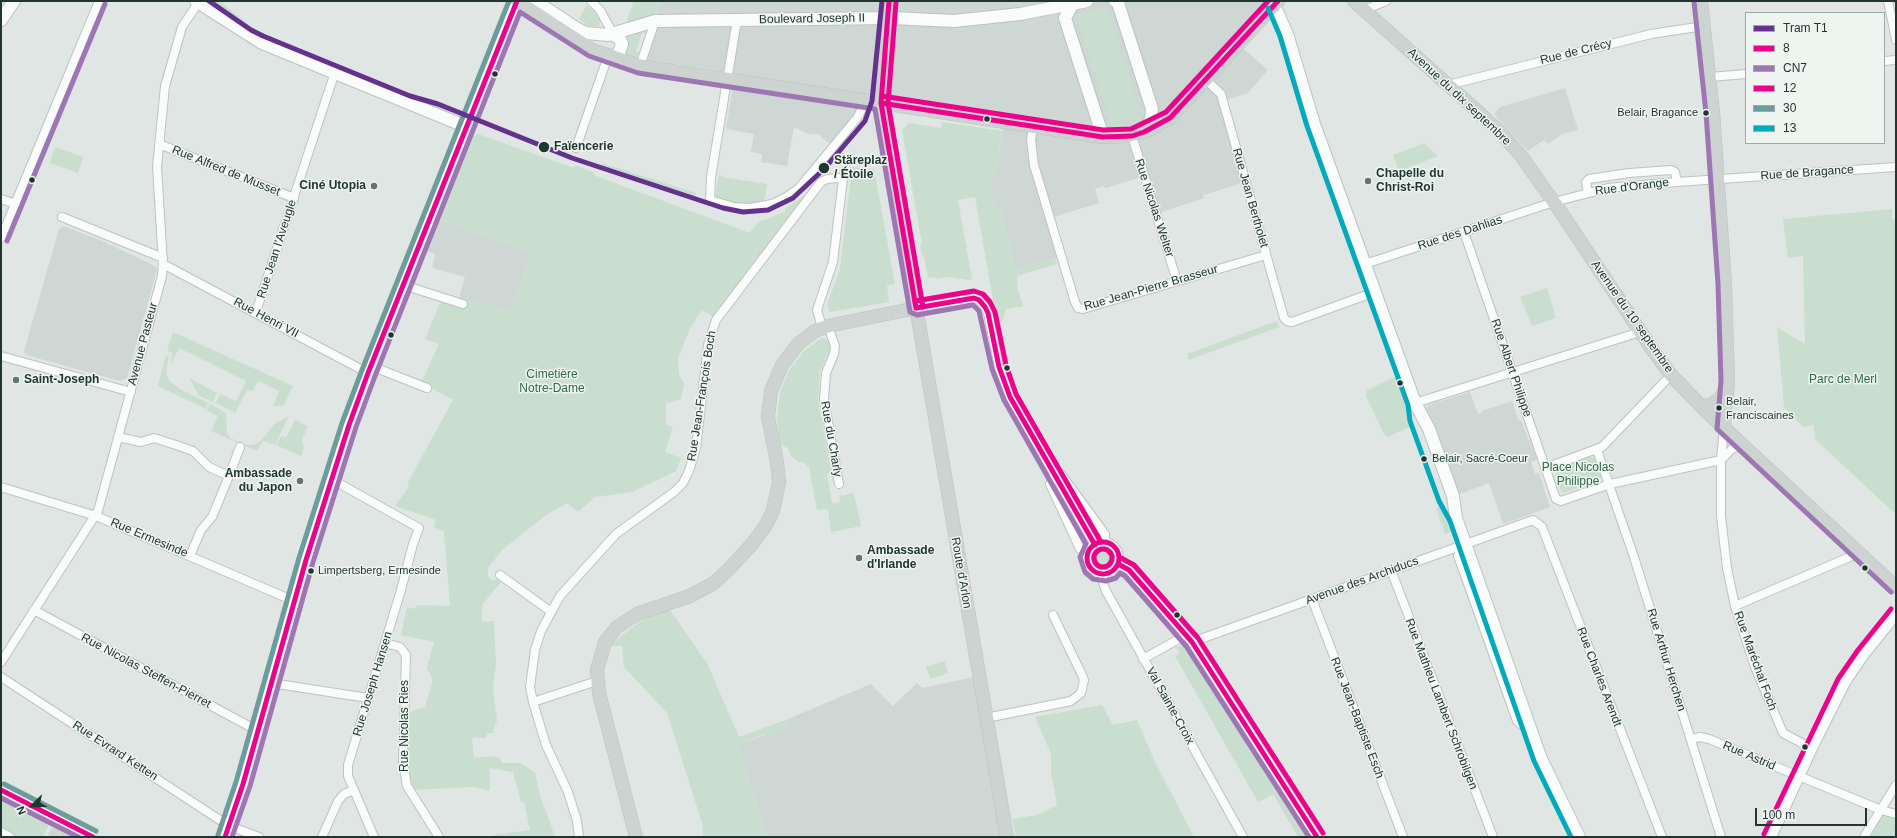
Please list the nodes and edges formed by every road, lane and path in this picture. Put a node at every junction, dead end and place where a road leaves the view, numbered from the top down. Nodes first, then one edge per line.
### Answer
1 (14, 1) edge
2 (99, 1) edge
3 (517, 1) edge
4 (535, 1) edge
5 (591, 1) edge
6 (889, 1) edge
7 (1087, 1) edge
8 (1115, 1) edge
9 (1354, 1) edge
10 (1386, 1) edge
11 (1701, 1) edge
12 (1888, 1) edge
13 (197, 2) edge
14 (1276, 3) edge
15 (1072, 5) junction
16 (1364, 10) junction
17 (887, 18) junction
18 (1, 20) edge
19 (737, 20) junction
20 (655, 21) junction
21 (1704, 26) junction
22 (610, 34) junction
23 (1896, 40) edge
24 (608, 56) junction
25 (1896, 60) edge
26 (1885, 61) edge
27 (640, 66) junction
28 (335, 72) junction
29 (1745, 74) edge
30 (1710, 77) junction
31 (1206, 80) junction
32 (726, 84) junction
33 (1448, 85) junction
34 (867, 100) junction
35 (887, 104) junction
36 (1033, 126) junction
37 (467, 127) junction
38 (1138, 134) junction
39 (1103, 137) junction
40 (159, 144) junction
41 (576, 148) dead end
42 (1896, 167) edge
43 (843, 179) joint
44 (1718, 179) junction
45 (1676, 182) junction
46 (1588, 193) junction
47 (294, 198) junction
48 (1, 199) edge
49 (1554, 202) junction
50 (16, 204) junction
51 (62, 217) dead end
52 (1464, 232) junction
53 (1, 238) edge
54 (1266, 255) junction
55 (163, 261) junction
56 (1365, 264) junction
57 (1177, 281) junction
58 (403, 285) junction
59 (1375, 292) junction
60 (463, 304) dead end
61 (916, 308) junction
62 (256, 312) junction
63 (825, 326) junction
64 (1640, 332) junction
65 (1, 356) edge
66 (369, 369) junction
67 (1512, 372) junction
68 (1671, 375) junction
69 (1728, 381) junction
70 (427, 388) dead end
71 (131, 392) junction
72 (1415, 403) junction
73 (1702, 406) junction
74 (1724, 428) junction
75 (118, 437) junction
76 (1744, 446) junction
77 (240, 447) dead end
78 (1597, 450) junction
79 (1721, 460) junction
80 (1545, 468) junction
81 (1054, 475) junction
82 (229, 476) junction
83 (331, 479) junction
84 (839, 484) dead end
85 (1610, 484) junction
86 (1, 487) edge
87 (96, 516) junction
88 (1533, 520) joint
89 (1105, 542) junction
90 (1095, 544) junction
91 (1466, 544) junction
92 (1089, 551) junction
93 (1859, 553) junction
94 (190, 556) junction
95 (1118, 564) junction
96 (1391, 570) junction
97 (1102, 574) junction
98 (500, 575) dead end
99 (1896, 587) edge
100 (1312, 599) junction
101 (294, 600) junction
102 (1735, 606) junction
103 (34, 610) junction
104 (550, 611) junction
105 (1896, 613) edge
106 (1053, 615) dead end
107 (1186, 635) junction
108 (1192, 642) junction
109 (385, 643) junction
110 (1143, 659) junction
111 (1, 662) edge
112 (1, 677) edge
113 (271, 683) junction
114 (598, 687) junction
115 (368, 698) junction
116 (533, 702) junction
117 (986, 718) junction
118 (258, 731) junction
119 (1691, 739) junction
120 (1811, 748) junction
121 (1798, 776) junction
122 (1896, 785) edge
123 (1, 790) edge
124 (354, 790) junction
125 (1881, 810) junction
126 (1896, 814) edge
127 (227, 831) edge
128 (1, 832) edge
129 (10, 837) edge
130 (93, 837) edge
131 (258, 837) edge
132 (322, 837) edge
133 (374, 837) edge
134 (439, 837) edge
135 (579, 837) edge
136 (636, 837) edge
137 (1007, 837) edge
138 (1244, 837) edge
139 (1317, 837) edge
140 (1402, 837) edge
141 (1493, 837) edge
142 (1579, 837) edge
143 (1662, 837) edge
144 (1721, 837) edge
145 (1770, 837) edge
146 (1864, 837) edge

1 - 18 main road
2 - 50 street
3 - 24 main road
3 - 37 main road
4 - 22 main road, Boulevard Joseph II
5 - 22 street
6 - 17 main road, Route d'Arlon
7 - 15 main road, Boulevard Joseph II
8 - 38 main road
9 - 16 main road, Avenue du dix septembre
10 - 16 street
11 - 21 main road
12 - 23 street
13 - 28 main road
13 - 40 street, Avenue Pasteur
14 - 31 main road
14 - 56 main road
15 - 17 main road, Boulevard Joseph II
15 - 39 main road
16 - 33 main road, Avenue du dix septembre
17 - 19 main road, Boulevard Joseph II
17 - 35 main road, Route d'Arlon
19 - 20 main road, Boulevard Joseph II
19 - 32 street
20 - 22 main road, Boulevard Joseph II
20 - 27 street
21 - 30 main road
21 - 33 street, Rue de Crécy
22 - 24 main road
22 - 24 main road
24 - 27 main road
24 - 41 street
25 - 26 street
27 - 32 main road
28 - 37 main road
28 - 47 street, Rue Jean l'Aveugle
29 - 30 street
30 - 44 main road
31 - 38 main road
31 - 54 street, Rue Jean Bertholet
32 - 34 main road
32 - 34 street
33 - 49 main road, Avenue du dix septembre
34 - 35 main road
35 - 36 main road
35 - 61 main road, Route d'Arlon
36 - 39 main road
36 - 57 street, Rue Jean-Pierre Brasseur
37 - 58 main road
38 - 39 main road
38 - 57 street, Rue Nicolas Welter
40 - 47 street, Rue Alfred de Musset
40 - 55 street, Avenue Pasteur
42 - 44 street, Rue de Bragance
43 - 63 street, Rue du Charly
43 - 104 street, Rue Jean-François Boch
44 - 45 street, Rue d'Orange
44 - 69 main road
45 - 46 street, Rue d'Orange
45 - 46 street, Rue d'Orange
46 - 49 street, Rue d'Orange
47 - 62 street, Rue Jean l'Aveugle
48 - 50 street
49 - 52 street, Rue des Dahlias
49 - 64 main road, Avenue du 10 septembre
50 - 53 street
51 - 55 street, Rue Henri VII
52 - 56 street, Rue des Dahlias
52 - 67 street, Rue Albert Philippe
54 - 57 street, Rue Jean-Pierre Brasseur
54 - 59 street, Rue Jean Bertholet
55 - 62 street, Rue Henri VII
55 - 71 street, Avenue Pasteur
56 - 59 main road
58 - 60 street
58 - 66 main road
59 - 72 main road
61 - 63 main road
61 - 81 street
61 - 117 main road, Route d'Arlon
62 - 66 street, Rue Henri VII
63 - 84 street, Rue du Charly
63 - 114 main road
64 - 67 street
64 - 68 main road, Avenue du 10 septembre
65 - 71 street
66 - 70 street, Rue Henri VII
66 - 83 main road
67 - 72 street
67 - 80 street, Rue Albert Philippe
68 - 73 main road, Avenue du 10 septembre
68 - 78 street
69 - 73 main road
69 - 74 main road
71 - 75 street, Avenue Pasteur
72 - 91 main road
73 - 74 main road, Avenue du 10 septembre
74 - 76 main road, Avenue du 10 septembre
74 - 79 street, Rue Maréchal Foch
75 - 82 street
75 - 87 street, Avenue Pasteur
76 - 79 street
76 - 93 main road, Avenue du 10 septembre
77 - 82 street
78 - 80 street
78 - 85 street
79 - 85 street
79 - 102 street, Rue Maréchal Foch
80 - 85 street, Rue Albert Philippe
81 - 89 street
81 - 90 street
81 - 92 street
82 - 94 street
83 - 101 main road
83 - 109 street, Rue Joseph Hansen
85 - 119 street, Rue Arthur Herchen
86 - 87 street, Rue Ermesinde
87 - 94 street, Rue Ermesinde
87 - 103 street, Avenue Pasteur
88 - 91 street, Avenue des Archiducs
88 - 143 street, Rue Charles Arendt
89 - 90 street
89 - 95 street
90 - 92 street
91 - 96 street, Avenue des Archiducs
91 - 142 main road
92 - 97 street
93 - 99 main road, Avenue du 10 septembre
93 - 102 street
94 - 101 street, Rue Ermesinde
95 - 97 street
95 - 107 street
96 - 100 street, Avenue des Archiducs
96 - 141 street, Rue Mathieu Lambert Schrobilgen
97 - 110 street, Val Sainte-Croix
98 - 104 street
100 - 108 street, Avenue des Archiducs
100 - 140 street, Rue Jean-Baptiste Esch
101 - 113 main road
102 - 120 street, Rue Maréchal Foch
103 - 111 street, Avenue Pasteur
103 - 118 street, Rue Nicolas Steffen-Pierret
104 - 116 street, Rue Jean-François Boch
105 - 120 main road
106 - 117 street
107 - 108 street
107 - 110 street
108 - 139 street
109 - 115 street, Rue Joseph Hansen
109 - 134 street, Rue Nicolas Ries
110 - 138 street, Val Sainte-Croix
112 - 127 street, Rue Evrard Ketten
113 - 115 street
113 - 118 main road
114 - 116 street
114 - 136 main road
115 - 124 street, Rue Joseph Hansen
116 - 135 street, Rue Jean-François Boch
117 - 137 main road, Route d'Arlon
118 - 127 main road
119 - 121 street, Rue Astrid
119 - 144 street, Rue Arthur Herchen
120 - 121 main road
121 - 125 street, Rue Astrid
121 - 145 main road
122 - 125 street
123 - 130 street
124 - 132 street
124 - 133 street, Rue Joseph Hansen
125 - 126 street, Rue Astrid
125 - 146 street
127 - 131 street, Rue Evrard Ketten
128 - 129 street

